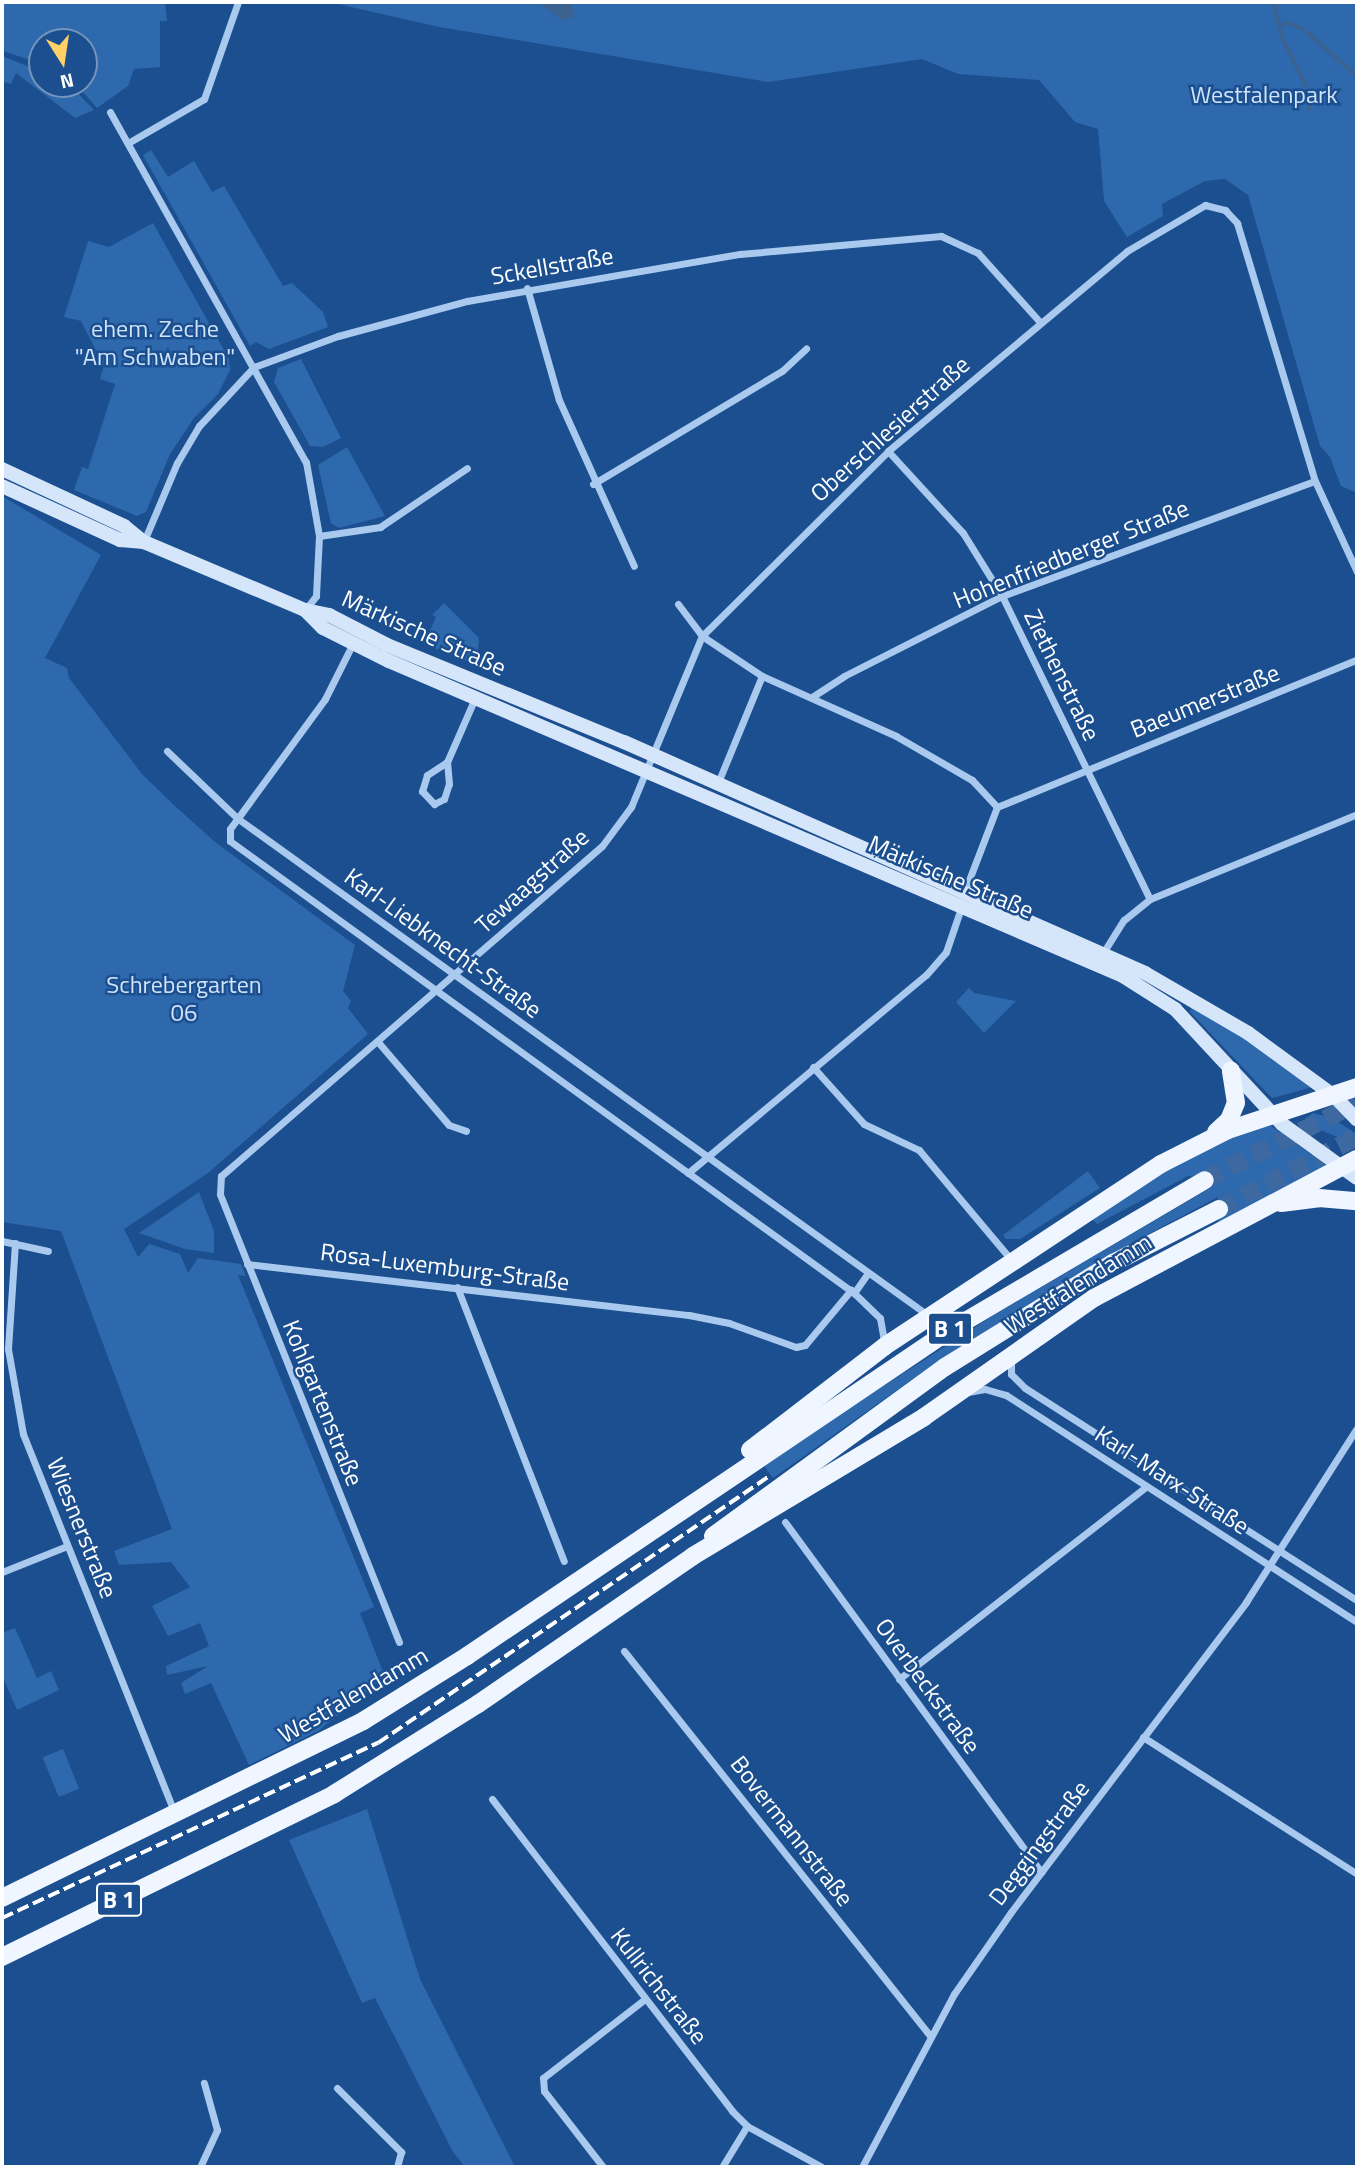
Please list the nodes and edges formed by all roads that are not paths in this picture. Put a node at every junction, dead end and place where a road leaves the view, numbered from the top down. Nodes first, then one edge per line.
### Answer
1 (237, 2) edge
2 (110, 112) dead end
3 (128, 143) junction
4 (527, 288) junction
5 (1040, 322) junction
6 (806, 349) dead end
7 (254, 367) junction
8 (888, 451) junction
9 (467, 468) dead end
10 (2, 469) edge
11 (1315, 481) junction
12 (593, 484) junction
13 (2, 486) edge
14 (319, 536) junction
15 (144, 542) junction
16 (634, 566) dead end
17 (1357, 572) edge
18 (1002, 596) junction
19 (678, 604) dead end
20 (305, 610) junction
21 (702, 636) junction
22 (353, 643) junction
23 (1357, 659) edge
24 (762, 676) junction
25 (812, 697) junction
26 (475, 698) junction
27 (167, 751) dead end
28 (651, 754) junction
29 (447, 762) junction
30 (1088, 771) junction
31 (645, 773) junction
32 (716, 785) junction
33 (997, 807) junction
34 (1357, 814) edge
35 (237, 818) junction
36 (963, 899) junction
37 (1150, 899) junction
38 (1103, 953) junction
39 (455, 976) junction
40 (436, 992) junction
41 (378, 1042) junction
42 (813, 1067) junction
43 (1231, 1070) junction
44 (1357, 1087) edge
45 (1334, 1096) junction
46 (1274, 1113) junction
47 (1357, 1121) edge
48 (466, 1131) dead end
49 (1209, 1138) junction
50 (704, 1156) junction
51 (1349, 1163) edge
52 (688, 1173) junction
53 (221, 1176) joint
54 (1357, 1178) edge
55 (1205, 1180) tunnel mouth
56 (1357, 1201) edge
57 (1219, 1209) tunnel mouth
58 (1257, 1209) junction
59 (2, 1241) edge
60 (15, 1243) junction
61 (48, 1251) dead end
62 (1014, 1263) junction
63 (247, 1264) junction
64 (868, 1273) junction
65 (457, 1287) junction
66 (852, 1291) junction
67 (930, 1316) junction
68 (885, 1346) junction
69 (1013, 1354) junction
70 (961, 1393) junction
71 (1357, 1428) edge
72 (1146, 1487) junction
73 (705, 1493) junction
74 (785, 1522) dead end
75 (67, 1546) junction
76 (1281, 1550) junction
77 (693, 1556) junction
78 (564, 1561) dead end
79 (1273, 1563) junction
80 (2, 1572) edge
81 (1357, 1600) edge
82 (1357, 1622) edge
83 (399, 1642) dead end
84 (624, 1651) dead end
85 (900, 1679) junction
86 (1143, 1737) junction
87 (492, 1799) dead end
88 (176, 1816) junction
89 (1041, 1872) junction
90 (1357, 1874) edge
91 (3, 1894) edge
92 (2, 1957) edge
93 (645, 1999) junction
94 (930, 2036) junction
95 (204, 2083) dead end
96 (337, 2088) dead end
97 (747, 2126) junction
98 (200, 2167) edge
99 (397, 2167) edge
100 (603, 2167) edge
101 (722, 2167) edge
102 (822, 2167) edge
103 (862, 2167) edge

1 - 3 street
2 - 3 street
3 - 7 street
4 - 5 street, Sckellstraße
4 - 7 street, Sckellstraße
4 - 12 street
5 - 8 street, Oberschlesierstraße
5 - 11 street, Oberschlesierstraße
6 - 12 street
7 - 14 street
7 - 15 street, Sckellstraße
8 - 18 street, Ziethenstraße
8 - 21 street, Oberschlesierstraße
9 - 14 street
10 - 15 main road, Märkische Straße
11 - 17 street
11 - 18 street, Hohenfriedberger Straße
12 - 16 street
13 - 15 main road, Märkische Straße
14 - 20 street
15 - 20 main road, Märkische Straße
18 - 25 street, Hohenfriedberger Straße
18 - 30 street, Ziethenstraße
19 - 21 street
20 - 22 main road, Märkische Straße
20 - 28 main road, Märkische Straße
21 - 24 street
21 - 28 street, Oberschlesierstraße
22 - 26 main road, Märkische Straße
22 - 35 street
23 - 30 street, Baeumerstraße
24 - 25 street
24 - 32 street
25 - 33 street
26 - 29 street, Märkische Straße
26 - 31 main road, Märkische Straße
27 - 35 street, Karl-Liebknecht-Straße
28 - 31 street, Tewaagstraße
28 - 32 main road, Märkische Straße
29 - 29 street, Märkische Straße
30 - 33 street, Baeumerstraße
30 - 37 street, Ziethenstraße
31 - 36 main road, Märkische Straße
31 - 39 street, Tewaagstraße
32 - 36 main road, Märkische Straße
33 - 36 street
34 - 37 street
35 - 39 street, Karl-Liebknecht-Straße
35 - 40 street, Karl-Liebknecht-Straße
36 - 38 main road, Märkische Straße
36 - 42 street
36 - 43 main road, Märkische Straße
37 - 38 street
38 - 45 main road, Märkische Straße
39 - 40 street, Tewaagstraße
39 - 50 street, Karl-Liebknecht-Straße
40 - 41 street, Tewaagstraße
40 - 52 street, Karl-Liebknecht-Straße
41 - 48 street
41 - 53 street, Tewaagstraße
42 - 50 street
42 - 62 street
43 - 46 main road, Märkische Straße
43 - 49 main road
44 - 45 main road, Westfalendamm
45 - 46 main road, Westfalendamm
45 - 47 main road, Märkische Straße
46 - 49 main road, Westfalendamm
46 - 51 main road, Märkische Straße
49 - 62 main road, Westfalendamm
50 - 52 street
50 - 64 street, Karl-Liebknecht-Straße
51 - 54 main road, Märkische Straße
51 - 58 main road, Westfalendamm
52 - 66 street, Karl-Liebknecht-Straße
53 - 63 street, Kohlgartenstraße
55 - 73 main road, Westfalendamm / B 1
56 - 58 main road
57 - 77 main road, Westfalendamm
58 - 69 main road, Westfalendamm
59 - 60 street
60 - 61 street
60 - 75 street, Wiesnerstraße
62 - 67 main road, Westfalendamm
63 - 65 street, Rosa-Luxemburg-Straße
63 - 83 street, Kohlgartenstraße
64 - 66 street
64 - 67 street, Karl-Liebknecht-Straße
65 - 66 street, Rosa-Luxemburg-Straße
65 - 78 street
66 - 68 street, Karl-Liebknecht-Straße
67 - 68 main road, Westfalendamm
68 - 73 main road, Westfalendamm
69 - 70 main road, Westfalendamm
69 - 76 street, Karl-Marx-Straße
70 - 72 street, Karl-Marx-Straße
70 - 77 main road, Westfalendamm
71 - 76 street, Deggingstraße
72 - 79 street, Karl-Marx-Straße
72 - 85 street
73 - 88 main road, Westfalendamm / B 1
74 - 85 street, Overbeckstraße
75 - 80 street
75 - 88 street, Wiesnerstraße
76 - 79 street, Deggingstraße
76 - 81 street, Karl-Marx-Straße
77 - 92 main road, Westfalendamm / B 1
79 - 82 street, Karl-Marx-Straße
79 - 86 street, Deggingstraße
84 - 94 street, Bovermannstraße
85 - 89 street, Overbeckstraße
86 - 89 street, Deggingstraße
86 - 90 street
87 - 93 street, Kullrichstraße
88 - 91 main road, Westfalendamm / B 1
89 - 94 street, Deggingstraße
93 - 97 street, Kullrichstraße
93 - 100 street
94 - 103 street, Deggingstraße
95 - 98 street
96 - 99 street
97 - 101 street
97 - 102 street, Kullrichstraße

